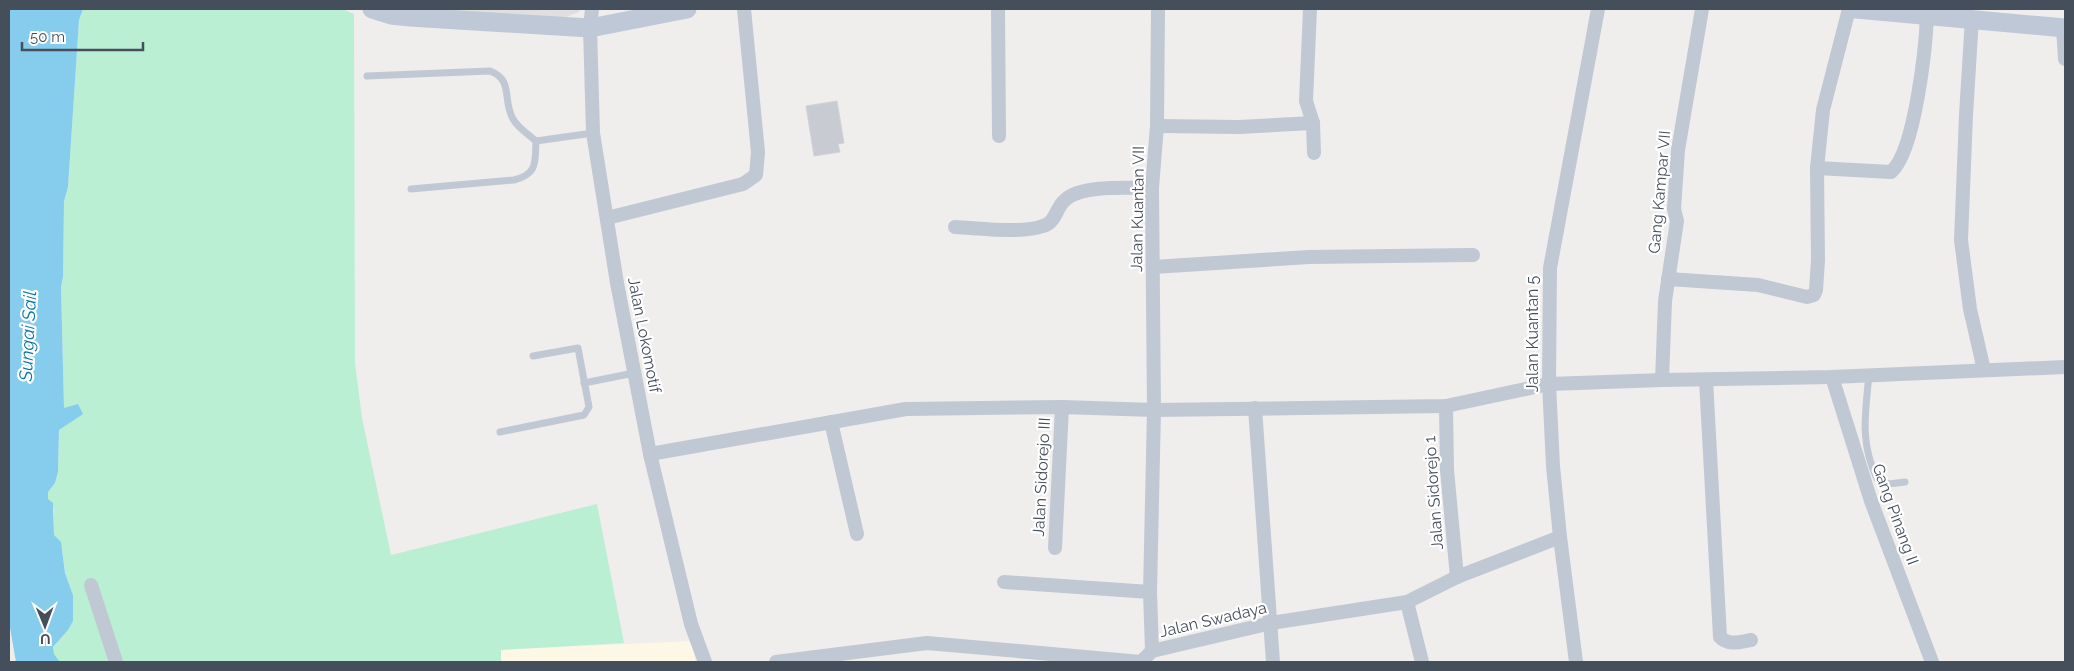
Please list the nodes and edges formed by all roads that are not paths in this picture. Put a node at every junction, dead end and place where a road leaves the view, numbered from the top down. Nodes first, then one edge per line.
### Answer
1 (372, 9) edge
2 (592, 9) edge
3 (687, 9) edge
4 (744, 9) edge
5 (998, 9) edge
6 (1158, 9) edge
7 (1310, 9) edge
8 (1598, 9) edge
9 (1702, 9) edge
10 (1849, 9) edge
11 (1856, 9) edge
12 (1927, 14) junction
13 (1972, 18) junction
14 (590, 28) junction
15 (2064, 28) edge
16 (2065, 58) edge
17 (367, 76) dead end
18 (1313, 123) junction
19 (1157, 126) junction
20 (593, 133) junction
21 (999, 136) dead end
22 (536, 141) junction
23 (1314, 153) dead end
24 (1817, 168) junction
25 (1152, 188) junction
26 (412, 189) dead end
27 (607, 218) junction
28 (955, 227) dead end
29 (1473, 255) dead end
30 (1153, 267) junction
31 (1668, 279) junction
32 (533, 356) dead end
33 (2065, 366) edge
34 (1984, 370) junction
35 (634, 374) junction
36 (1869, 375) junction
37 (1832, 376) junction
38 (1662, 380) junction
39 (1706, 380) junction
40 (584, 383) junction
41 (1549, 384) junction
42 (1446, 406) junction
43 (1062, 408) junction
44 (1255, 408) junction
45 (1154, 410) junction
46 (831, 422) junction
47 (500, 432) dead end
48 (650, 454) junction
49 (1905, 482) dead end
50 (857, 534) dead end
51 (1560, 537) junction
52 (1055, 548) dead end
53 (1457, 577) junction
54 (1004, 582) dead end
55 (91, 585) dead end
56 (1150, 592) junction
57 (1407, 602) junction
58 (1271, 623) junction
59 (1751, 640) dead end
60 (1152, 651) junction
61 (116, 662) edge
62 (705, 662) edge
63 (776, 662) edge
64 (1141, 662) edge
65 (1273, 662) edge
66 (1422, 662) edge
67 (1576, 662) edge
68 (1932, 662) edge

1 - 14 street
2 - 14 street, Jalan Lokomotif
3 - 14 street
4 - 27 street
5 - 21 street
6 - 19 street, Jalan Kuantan VII
7 - 18 street
8 - 41 street, Jalan Kuantan 5
9 - 31 street, Gang Kampar VII
10 - 24 street
11 - 12 street
12 - 13 street
12 - 24 street
13 - 15 street
13 - 34 street
14 - 20 street, Jalan Lokomotif
15 - 16 street
17 - 22 lane
18 - 19 street
18 - 23 street
19 - 25 street, Jalan Kuantan VII
20 - 22 lane
20 - 27 street, Jalan Lokomotif
22 - 26 lane
24 - 31 street
25 - 28 street
25 - 30 street, Jalan Kuantan VII
27 - 35 street, Jalan Lokomotif
29 - 30 street
30 - 45 street, Jalan Kuantan VII
31 - 38 street, Gang Kampar VII
32 - 40 lane
33 - 34 street
34 - 36 street
35 - 40 lane
35 - 48 street, Jalan Lokomotif
36 - 37 street
36 - 49 lane
37 - 39 street
37 - 68 street, Gang Pinang II
38 - 39 street
38 - 41 street
39 - 59 street
40 - 47 lane
41 - 42 street
41 - 51 street, Jalan Kuantan 5
42 - 44 street
42 - 53 street, Jalan Sidorejo 1
43 - 45 street
43 - 46 street
43 - 52 street, Jalan Sidorejo III
44 - 45 street
44 - 58 street
45 - 56 street, Jalan Kuantan VII
46 - 48 street
46 - 50 street
48 - 62 street, Jalan Lokomotif
51 - 53 street, Jalan Swadaya
51 - 67 street, Jalan Kuantan 5
53 - 57 street, Jalan Swadaya
54 - 56 street
55 - 61 street
56 - 60 street, Jalan Kuantan VII
57 - 58 street, Jalan Swadaya
57 - 66 street
58 - 60 street, Jalan Swadaya
58 - 65 street
60 - 64 street, Jalan Swadaya
63 - 64 street, Jalan Swadaya

